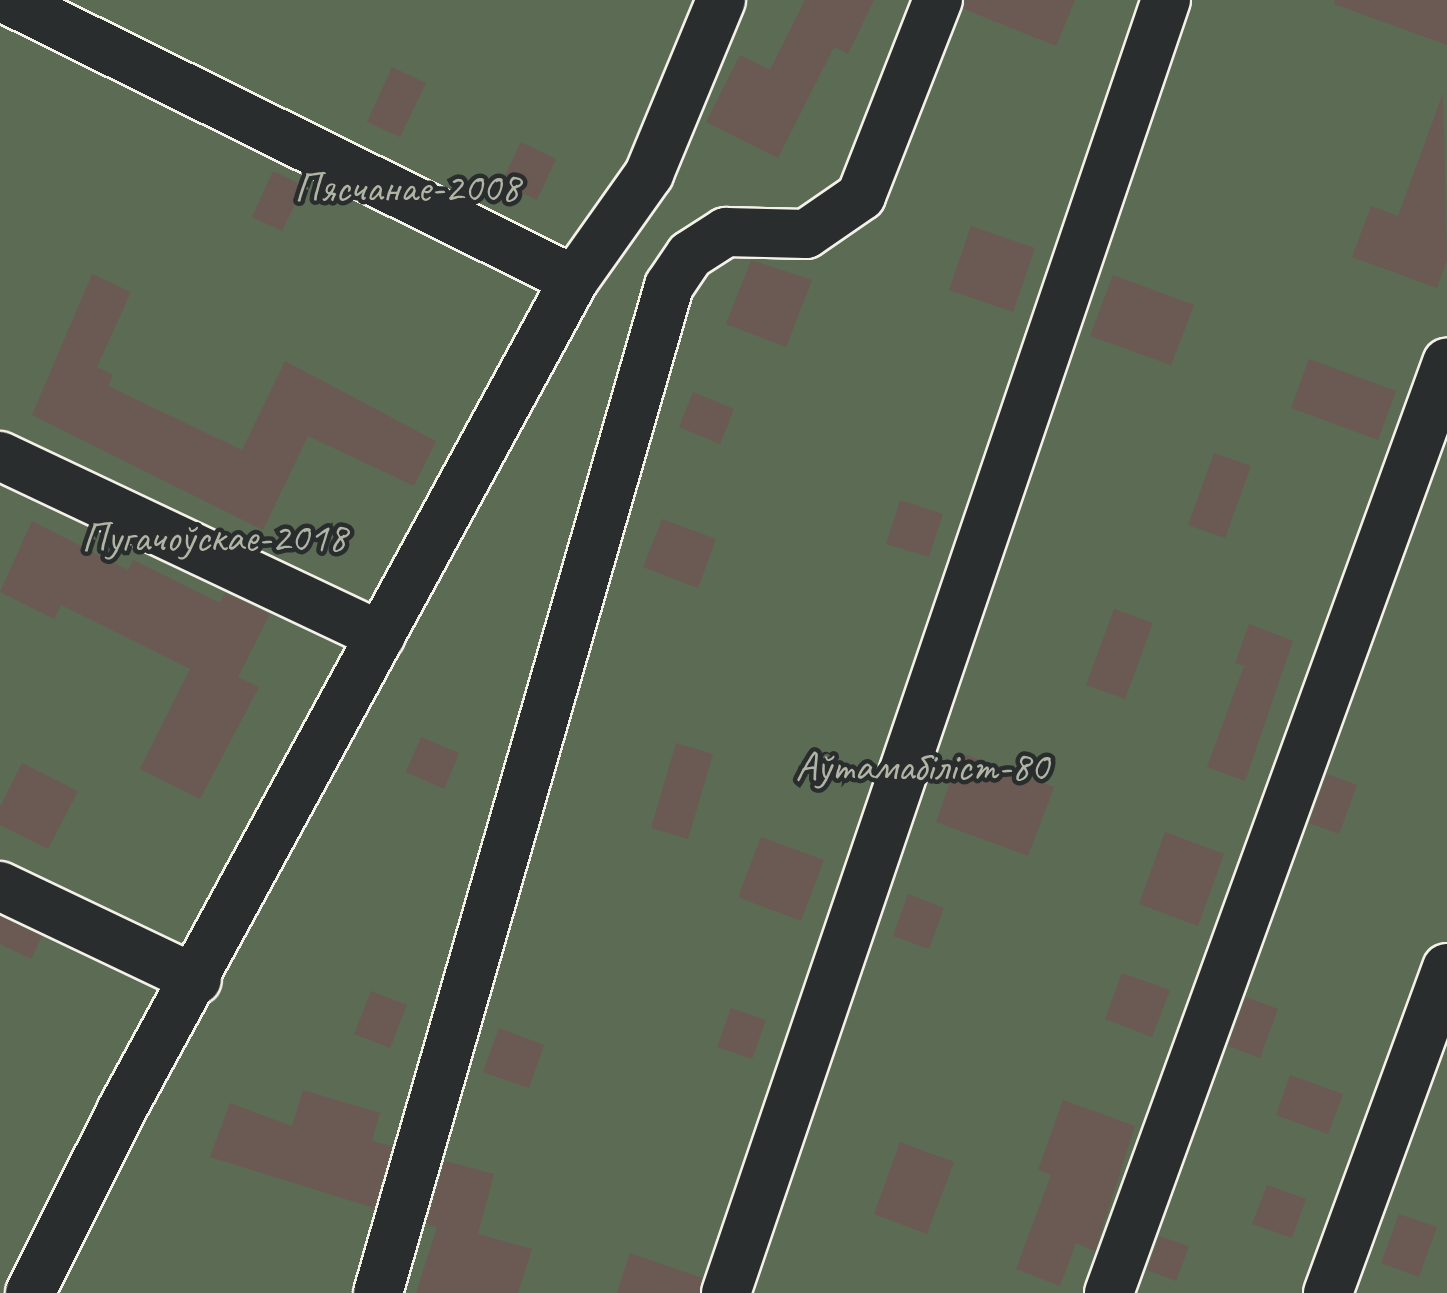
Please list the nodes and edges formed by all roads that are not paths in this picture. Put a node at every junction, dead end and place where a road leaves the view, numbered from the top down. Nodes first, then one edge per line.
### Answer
1 (8, 0) edge
2 (720, 0) edge
3 (938, 0) edge
4 (1166, 0) edge
5 (574, 280) junction
6 (1447, 363) edge
7 (0, 456) edge
8 (381, 636) junction
9 (0, 886) edge
10 (1447, 968) edge
11 (197, 980) junction
12 (30, 1293) edge
13 (378, 1293) edge
14 (726, 1293) edge
15 (1109, 1293) edge
16 (1328, 1293) edge

1 - 5 lane
2 - 5 lane
3 - 13 lane
4 - 14 lane
5 - 8 lane
6 - 15 lane
7 - 8 lane
8 - 11 lane
9 - 11 lane
10 - 16 lane
11 - 12 lane

